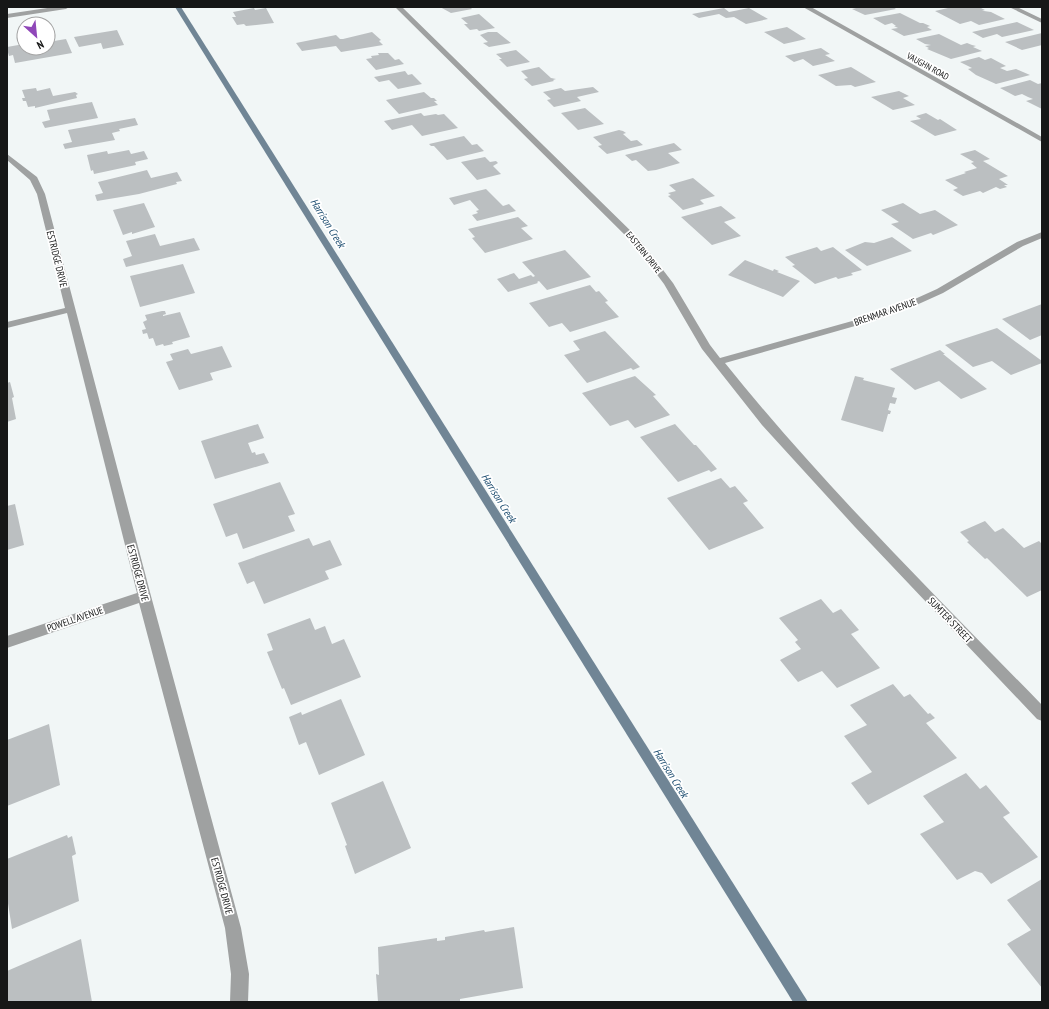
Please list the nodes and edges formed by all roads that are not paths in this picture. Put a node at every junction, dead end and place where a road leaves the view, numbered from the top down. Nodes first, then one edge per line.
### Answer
1 (66, 7) edge
2 (398, 7) edge
3 (806, 7) edge
4 (1012, 7) edge
5 (7, 16) edge
6 (1042, 21) edge
7 (1042, 140) edge
8 (7, 156) edge
9 (1042, 235) edge
10 (69, 310) junction
11 (7, 325) edge
12 (718, 362) junction
13 (859, 524) joint
14 (144, 596) junction
15 (7, 642) edge
16 (1039, 708) edge
17 (239, 1002) edge

1 - 5 street
2 - 12 street, EASTERN DRIVE
3 - 7 street, VAUGHN ROAD
4 - 6 street
8 - 10 street, ESTRIDGE DRIVE
9 - 12 street, BRENMAR AVENUE
10 - 11 street
10 - 14 street, ESTRIDGE DRIVE
12 - 13 street, EASTERN DRIVE
13 - 16 street, SUMTER STREET
14 - 15 street, POWELL AVENUE
14 - 17 street, ESTRIDGE DRIVE

